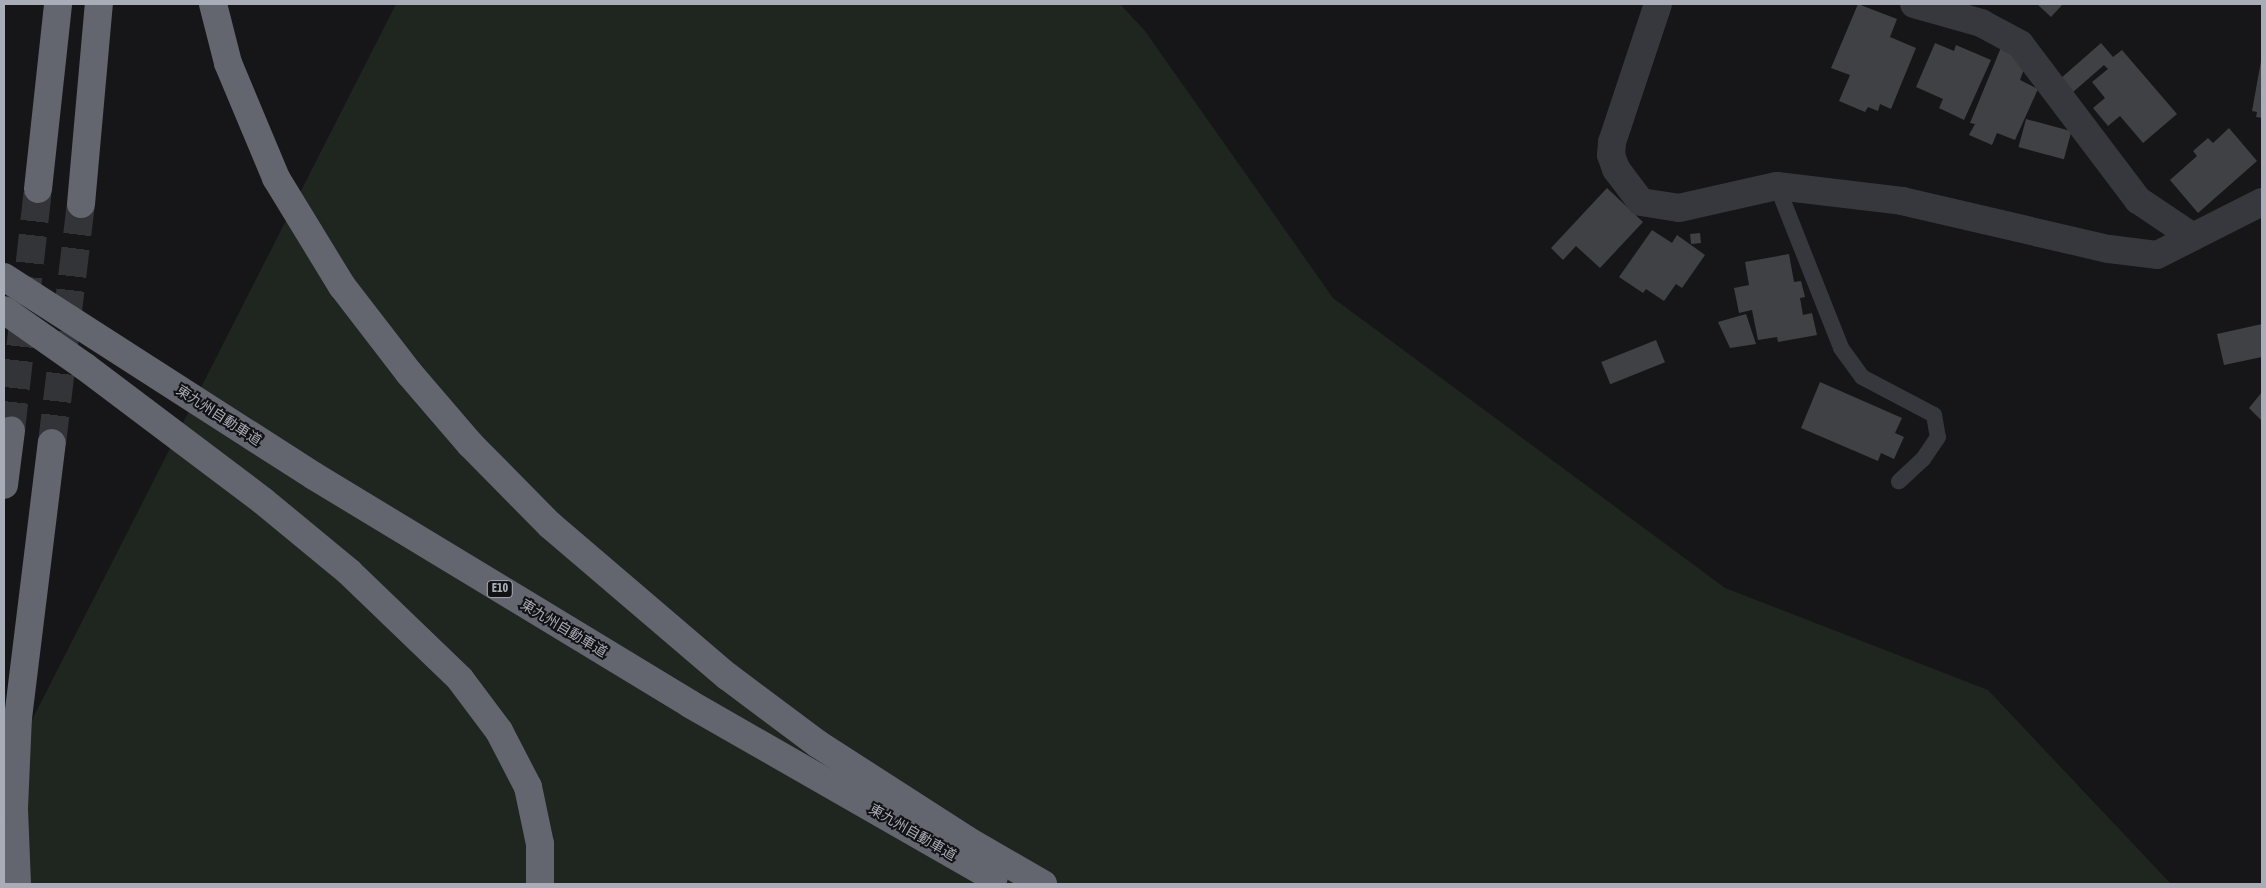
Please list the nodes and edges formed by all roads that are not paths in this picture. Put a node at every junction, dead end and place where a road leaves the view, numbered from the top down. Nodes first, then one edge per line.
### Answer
1 (58, 4) edge
2 (99, 4) edge
3 (213, 4) edge
4 (1658, 4) edge
5 (1914, 4) edge
6 (1777, 186) junction
7 (38, 189) tunnel mouth
8 (2262, 202) edge
9 (81, 204) tunnel mouth
10 (2193, 237) junction
11 (4, 277) edge
12 (4, 310) edge
13 (11, 430) tunnel mouth
14 (52, 443) tunnel mouth
15 (1899, 481) dead end
16 (4, 485) edge
17 (18, 884) edge
18 (540, 884) edge
19 (1005, 884) edge
20 (1043, 884) edge

1 - 7 highway
2 - 9 highway
3 - 20 highway
4 - 6 street
5 - 10 street
6 - 10 street
6 - 15 lane
8 - 10 street
11 - 19 highway, 東九州自動車道 / E10
12 - 18 highway
13 - 16 highway
14 - 17 highway

